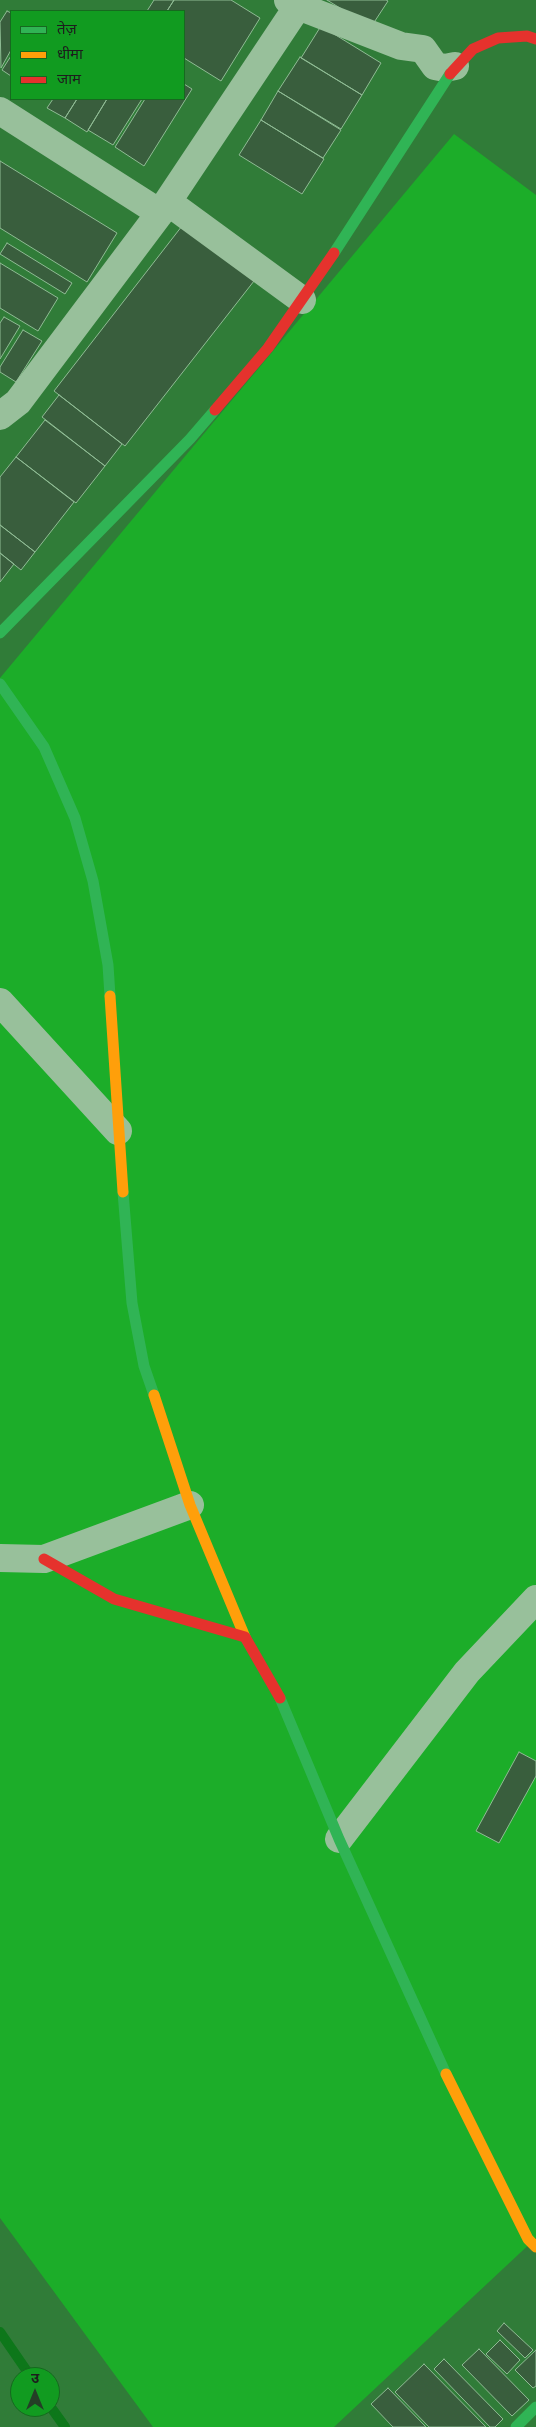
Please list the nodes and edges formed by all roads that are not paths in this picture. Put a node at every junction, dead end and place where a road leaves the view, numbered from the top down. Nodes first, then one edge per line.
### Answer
1 (296, 2) edge
2 (536, 39) edge
3 (455, 66) junction
4 (0, 112) edge
5 (164, 208) junction
6 (302, 300) junction
7 (6, 403) edge
8 (0, 633) edge
9 (0, 684) edge
10 (0, 1002) edge
11 (118, 1131) junction
12 (190, 1505) junction
13 (0, 1558) edge
14 (44, 1559) junction
15 (536, 1599) edge
16 (245, 1637) junction
17 (339, 1839) junction
18 (536, 2247) edge
19 (536, 2407) edge
20 (516, 2427) edge

1 - 3 street
1 - 5 street
2 - 3 street
3 - 6 street
4 - 5 street
5 - 6 street
5 - 7 street
6 - 8 street
9 - 11 street
10 - 11 street
11 - 12 street
12 - 14 street
12 - 16 street
13 - 14 street
14 - 16 street
15 - 17 street
16 - 17 street
17 - 18 street
19 - 20 street

